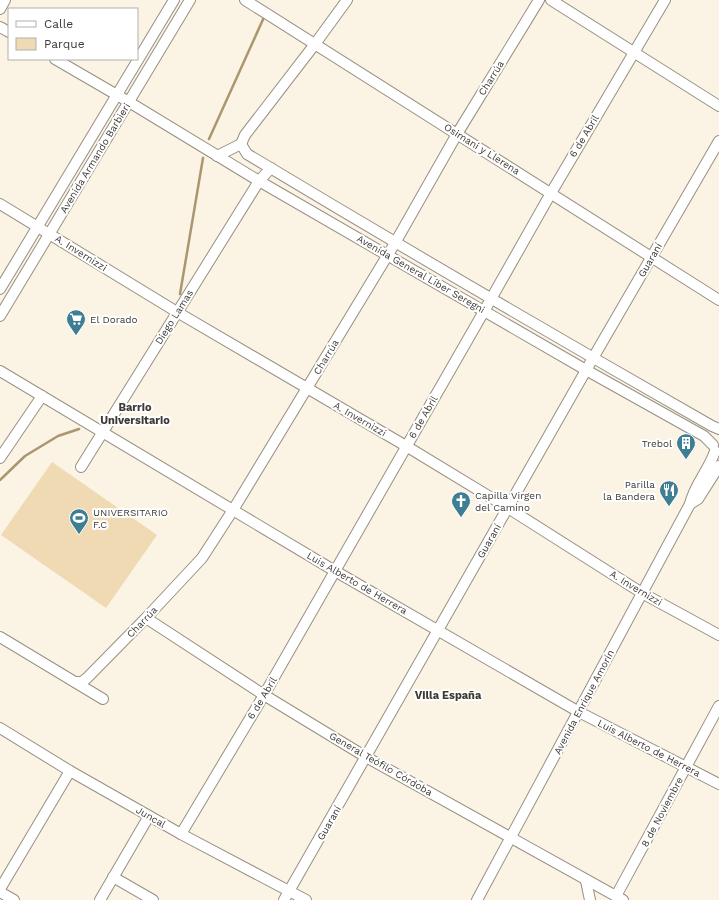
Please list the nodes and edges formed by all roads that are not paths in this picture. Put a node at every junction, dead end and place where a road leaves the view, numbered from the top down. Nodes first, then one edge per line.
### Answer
1 (5, 0) edge
2 (174, 0) edge
3 (190, 0) edge
4 (245, 0) edge
5 (346, 0) edge
6 (539, 0) edge
7 (551, 0) edge
8 (666, 0) edge
9 (0, 9) edge
10 (315, 44) junction
11 (634, 53) junction
12 (138, 59) edge
13 (57, 60) edge
14 (137, 60) edge
15 (116, 95) junction
16 (129, 102) junction
17 (719, 106) edge
18 (457, 134) junction
19 (719, 141) edge
20 (241, 144) junction
21 (217, 156) junction
22 (271, 168) junction
23 (259, 181) junction
24 (551, 192) junction
25 (0, 204) edge
26 (37, 226) junction
27 (49, 233) junction
28 (395, 243) junction
29 (388, 255) junction
30 (652, 257) junction
31 (0, 289) edge
32 (491, 299) junction
33 (719, 300) edge
34 (484, 311) junction
35 (177, 312) junction
36 (0, 316) edge
37 (593, 358) junction
38 (586, 370) junction
39 (0, 371) edge
40 (307, 388) junction
41 (42, 396) junction
42 (719, 430) edge
43 (103, 433) junction
44 (406, 446) junction
45 (716, 451) edge
46 (0, 458) edge
47 (719, 466) edge
48 (82, 468) dead end
49 (690, 504) junction
50 (508, 508) junction
51 (233, 510) junction
52 (336, 571) junction
53 (642, 593) junction
54 (146, 618) junction
55 (439, 630) junction
56 (0, 636) edge
57 (719, 636) edge
58 (75, 682) junction
59 (264, 695) junction
60 (103, 699) dead end
61 (719, 706) edge
62 (579, 712) junction
63 (0, 728) edge
64 (366, 757) junction
65 (686, 766) junction
66 (70, 771) junction
67 (719, 784) edge
68 (149, 816) junction
69 (181, 834) junction
70 (510, 838) junction
71 (113, 877) junction
72 (586, 881) junction
73 (0, 888) edge
74 (289, 891) junction
75 (0, 892) edge
76 (619, 898) edge
77 (14, 900) edge
78 (100, 900) edge
79 (153, 900) edge
80 (284, 900) edge
81 (306, 900) edge
82 (477, 900) edge
83 (590, 900) edge

1 - 9 street
2 - 12 street, Avenida Armando Barbieri
3 - 16 street, Avenida Armando Barbieri
4 - 10 street, Osimani y Llerena
5 - 10 street
6 - 18 street, Charrúa
7 - 11 street
8 - 11 street, 6 de Abril
10 - 18 street, Osimani y Llerena
10 - 20 street
11 - 17 street
11 - 24 street, 6 de Abril
13 - 15 street, Avenida General Líber Seregni
14 - 15 street, Avenida Armando Barbieri
15 - 16 street, Avenida General Líber Seregni
15 - 26 street, Avenida Armando Barbieri
16 - 21 street, Avenida General Líber Seregni
16 - 27 street, Avenida Armando Barbieri
18 - 24 street, Osimani y Llerena
18 - 28 street, Charrúa
19 - 30 street, Guaraní
20 - 21 street
20 - 22 street, Avenida General Líber Seregni
21 - 23 street, Avenida General Líber Seregni
22 - 23 street, Diego Lamas
22 - 28 street, Avenida General Líber Seregni
23 - 29 street, Avenida General Líber Seregni
23 - 35 street, Diego Lamas
24 - 30 street, Osimani y Llerena
24 - 32 street, 6 de Abril
25 - 26 street, A. Invernizzi
26 - 27 street, A. Invernizzi
26 - 31 street, Avenida Armando Barbieri
27 - 35 street, A. Invernizzi
27 - 36 street, Avenida Armando Barbieri
28 - 29 street, Charrúa
28 - 32 street, Avenida General Líber Seregni
29 - 34 street, Avenida General Líber Seregni
29 - 40 street, Charrúa
30 - 33 street, Osimani y Llerena
30 - 37 street, Guaraní
32 - 34 street, 6 de Abril
32 - 37 street, Avenida General Líber Seregni
34 - 38 street, Avenida General Líber Seregni
34 - 44 street, 6 de Abril
35 - 40 street, A. Invernizzi
35 - 43 street, Diego Lamas
37 - 38 street, Guaraní
37 - 42 street, Avenida General Líber Seregni
38 - 45 street, Avenida General Líber Seregni
38 - 50 street, Guaraní
39 - 41 street, Luis Alberto de Herrera
40 - 44 street, A. Invernizzi
40 - 51 street, Charrúa
41 - 43 street, Luis Alberto de Herrera
41 - 46 street
42 - 45 street, Avenida Enrique Amorín
43 - 48 street, Diego Lamas
43 - 51 street, Luis Alberto de Herrera
44 - 50 street, A. Invernizzi
44 - 52 street, 6 de Abril
45 - 49 street, Avenida Enrique Amorín
47 - 49 street, Avenida Enrique Amorín
49 - 53 street, Avenida Enrique Amorín
50 - 53 street, A. Invernizzi
50 - 55 street, Guaraní
51 - 52 street, Luis Alberto de Herrera
51 - 54 street, Charrúa
52 - 55 street, Luis Alberto de Herrera
52 - 59 street, 6 de Abril
53 - 57 street, A. Invernizzi
53 - 62 street, Avenida Enrique Amorín
54 - 58 street, Charrúa
54 - 59 street, General Teófilo Córdoba
55 - 62 street, Luis Alberto de Herrera
55 - 64 street, Guaraní
56 - 58 street
58 - 60 street
59 - 64 street, General Teófilo Córdoba
59 - 69 street, 6 de Abril
61 - 65 street, 8 de Noviembre
62 - 65 street, Luis Alberto de Herrera
62 - 70 street, Avenida Enrique Amorín
63 - 66 street, Juncal
64 - 70 street, General Teófilo Córdoba
64 - 74 street, Guaraní
65 - 67 street, Luis Alberto de Herrera
65 - 76 street, 8 de Noviembre
66 - 68 street, Juncal
66 - 73 street
68 - 69 street, Juncal
68 - 71 street
69 - 74 street, Juncal
70 - 72 street, General Teófilo Córdoba
70 - 82 street, Avenida Enrique Amorín
71 - 78 street
71 - 79 street
72 - 76 street, General Teófilo Córdoba
72 - 83 street
74 - 80 street, Guaraní
74 - 81 street, Juncal
75 - 77 street

